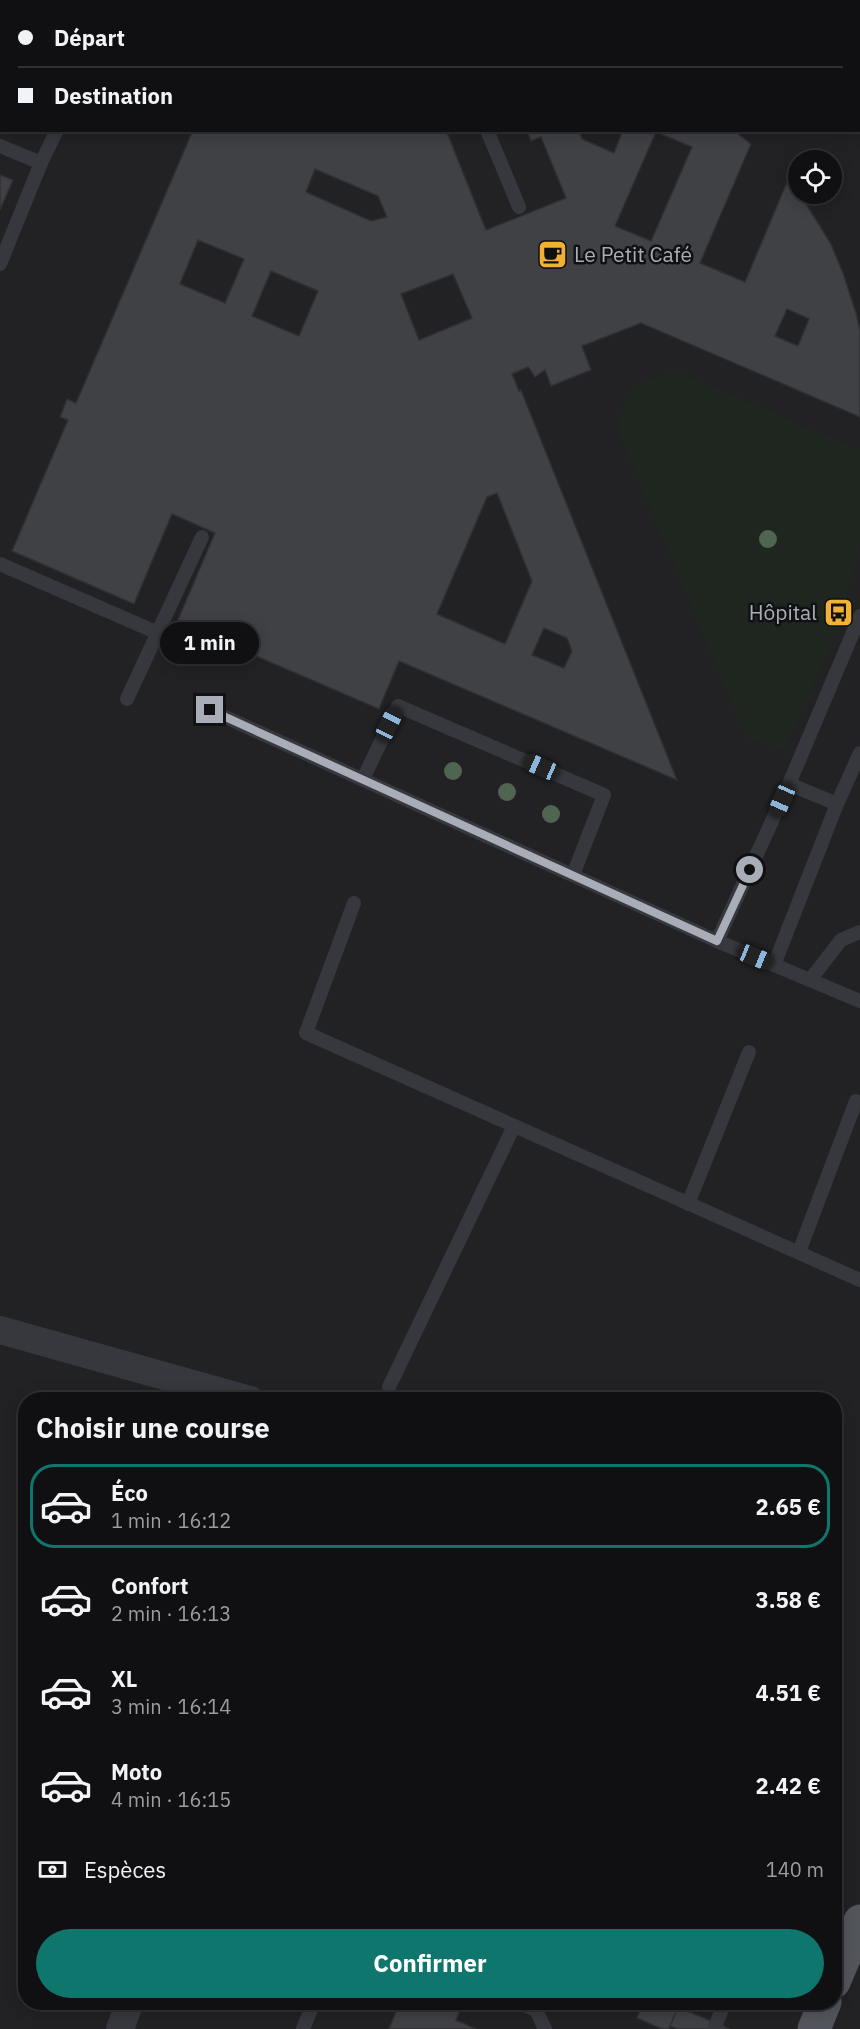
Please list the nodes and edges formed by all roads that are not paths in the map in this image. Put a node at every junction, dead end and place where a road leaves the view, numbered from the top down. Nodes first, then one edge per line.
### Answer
1 (52, 132) edge
2 (488, 132) edge
3 (0, 146) edge
4 (41, 163) junction
5 (519, 207) dead end
6 (0, 264) edge
7 (202, 537) dead end
8 (0, 564) edge
9 (860, 616) edge
10 (158, 633) junction
11 (127, 699) dead end
12 (210, 710) dead end
13 (860, 753) edge
14 (363, 779) junction
15 (789, 784) junction
16 (837, 804) junction
17 (573, 875) junction
18 (354, 903) dead end
19 (860, 932) edge
20 (717, 941) junction
21 (774, 965) junction
22 (810, 980) junction
23 (860, 1001) edge
24 (749, 1052) dead end
25 (856, 1101) dead end
26 (514, 1126) junction
27 (688, 1204) junction
28 (799, 1252) junction
29 (860, 1280) edge
30 (0, 1330) edge
31 (389, 1387) dead end
32 (221, 1392) edge
33 (847, 1941) edge
34 (842, 1957) edge
35 (127, 2010) edge
36 (311, 2010) edge
37 (536, 2010) edge
38 (721, 2010) edge
39 (822, 2010) edge
40 (120, 2029) edge
41 (303, 2029) edge
42 (546, 2029) edge
43 (714, 2029) edge
44 (814, 2029) edge

1 - 4 lane
2 - 5 lane
3 - 4 lane
4 - 6 lane
7 - 10 lane
8 - 10 lane
9 - 15 lane
10 - 11 lane
12 - 14 lane
13 - 16 lane
14 - 17 lane
14 - 17 lane
15 - 16 lane
15 - 20 lane
16 - 21 lane
17 - 20 lane
18 - 26 lane
19 - 22 lane
20 - 21 lane
21 - 22 lane
22 - 23 lane
24 - 27 lane
25 - 28 lane
26 - 27 lane
26 - 31 lane
27 - 28 lane
28 - 29 lane
30 - 32 street
33 - 34 main road
35 - 40 street
36 - 41 lane
37 - 42 lane
38 - 43 lane
39 - 44 main road

